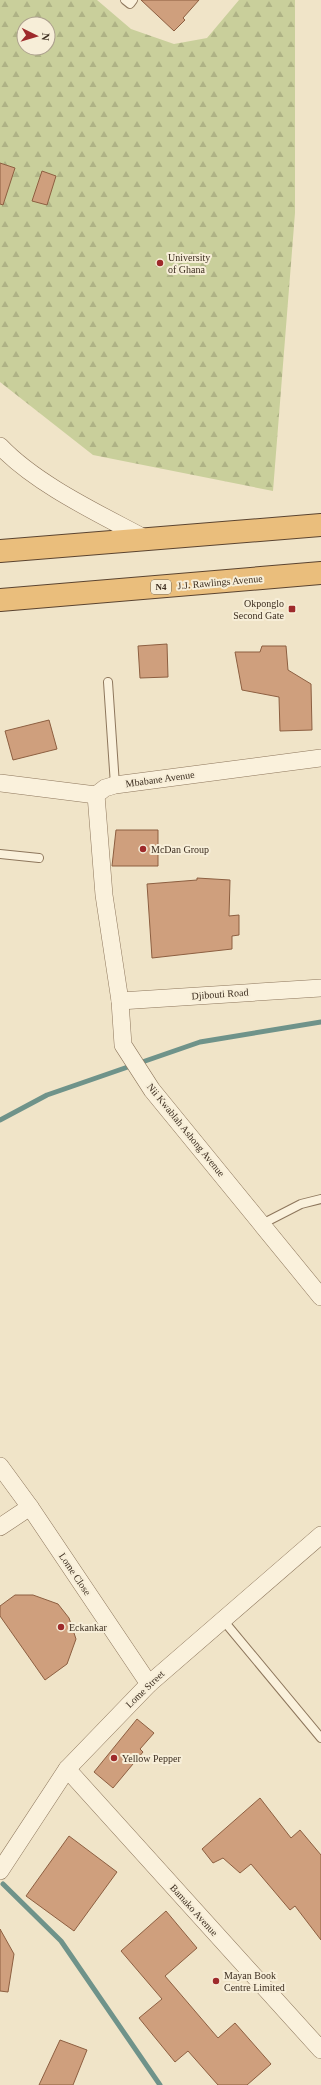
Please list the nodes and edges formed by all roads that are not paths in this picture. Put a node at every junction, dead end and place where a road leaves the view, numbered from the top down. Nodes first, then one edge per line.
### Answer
1 (125, 0) edge
2 (133, 0) edge
3 (0, 446) edge
4 (321, 525) edge
5 (148, 540) junction
6 (0, 551) edge
7 (321, 573) edge
8 (0, 600) edge
9 (108, 682) dead end
10 (321, 758) edge
11 (0, 784) edge
12 (116, 785) junction
13 (96, 794) junction
14 (0, 854) edge
15 (39, 858) dead end
16 (321, 988) edge
17 (120, 1001) junction
18 (321, 1199) edge
19 (262, 1224) junction
20 (321, 1297) edge
21 (0, 1466) edge
22 (30, 1507) junction
23 (0, 1527) edge
24 (321, 1535) edge
25 (222, 1620) junction
26 (149, 1684) junction
27 (321, 1738) edge
28 (67, 1770) junction
29 (0, 1871) edge
30 (321, 2050) edge

1 - 2 lane
3 - 5 street
4 - 5 highway
5 - 6 highway
7 - 8 highway, J.J. Rawlings Avenue / N4
9 - 12 lane
10 - 12 street, Mbabane Avenue
11 - 13 street
12 - 13 street, Mbabane Avenue
13 - 17 street, Nii Kwablah Ashong Avenue
14 - 15 lane
16 - 17 street, Djibouti Road
17 - 19 street, Nii Kwablah Ashong Avenue
18 - 19 lane
19 - 20 street, Nii Kwablah Ashong Avenue
21 - 22 street, Lome Close
22 - 23 street
22 - 26 street, Lome Close
24 - 25 street, Lome Street
25 - 26 street, Lome Street
25 - 27 lane
26 - 28 street, Lome Street
28 - 29 street, Lome Street
28 - 30 street, Bamako Avenue

